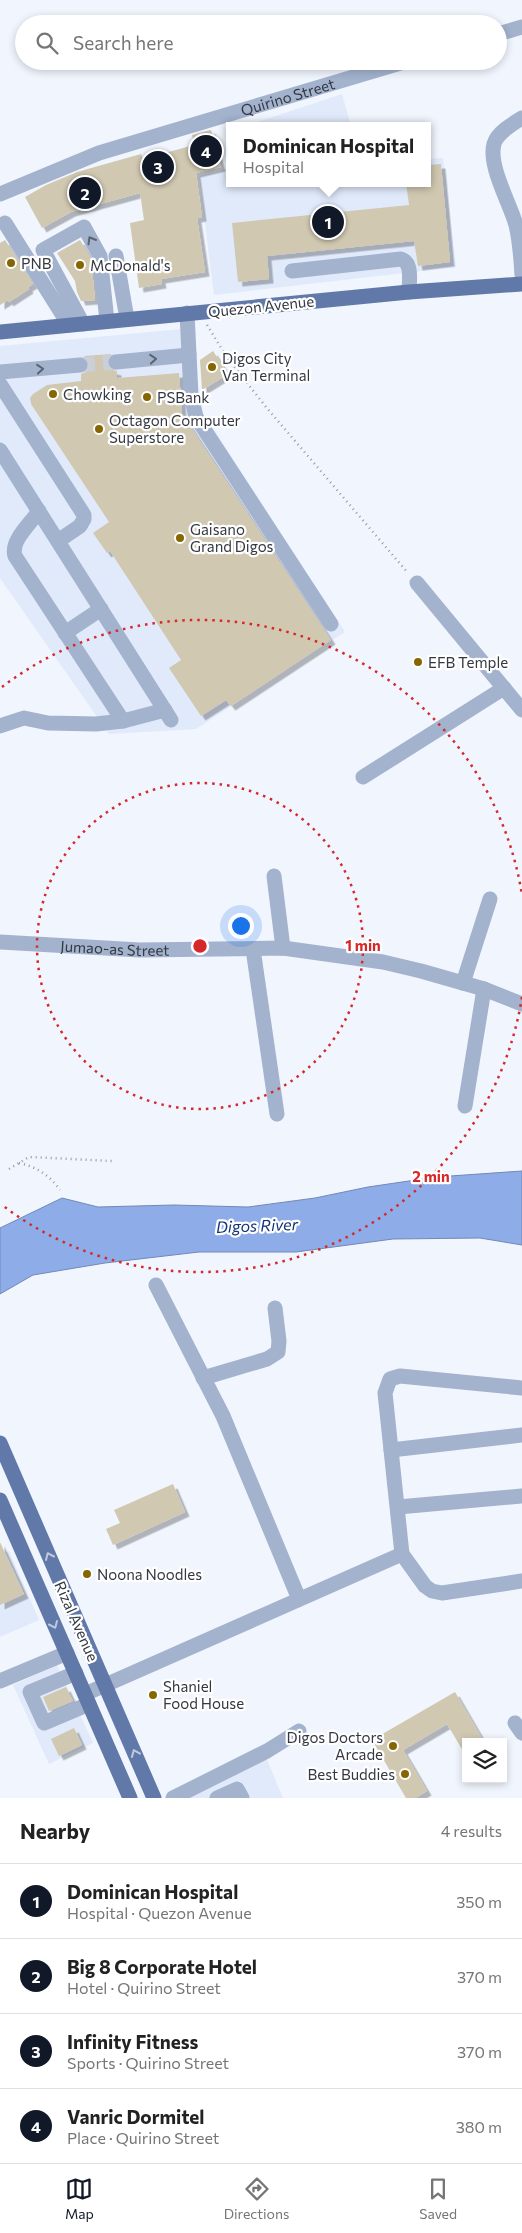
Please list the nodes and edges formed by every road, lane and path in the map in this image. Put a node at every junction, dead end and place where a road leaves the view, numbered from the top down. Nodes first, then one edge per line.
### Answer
1 (522, 27) edge
2 (507, 31) edge
3 (377, 70) edge
4 (522, 118) edge
5 (0, 194) edge
6 (5, 223) dead end
7 (116, 256) dead end
8 (292, 271) dead end
9 (522, 275) edge
10 (522, 284) edge
11 (409, 292) junction
12 (193, 313) junction
13 (127, 320) junction
14 (107, 321) junction
15 (76, 324) junction
16 (0, 332) edge
17 (189, 355) junction
18 (116, 362) tunnel mouth
19 (80, 365) tunnel mouth
20 (0, 372) edge
21 (0, 384) edge
22 (0, 450) edge
23 (39, 511) junction
24 (58, 541) junction
25 (417, 583) joint
26 (101, 609) junction
27 (331, 624) dead end
28 (65, 633) junction
29 (504, 688) junction
30 (522, 710) edge
31 (123, 720) junction
32 (0, 726) edge
33 (363, 777) dead end
34 (274, 876) dead end
35 (490, 899) dead end
36 (0, 942) edge
37 (284, 948) junction
38 (253, 949) junction
39 (463, 983) junction
40 (484, 989) junction
41 (522, 1004) edge
42 (465, 1106) dead end
43 (277, 1114) dead end
44 (112, 1161) dead end
45 (18, 1162) junction
46 (9, 1169) dead end
47 (60, 1190) dead end
48 (156, 1285) dead end
49 (275, 1308) dead end
50 (203, 1378) junction
51 (522, 1388) edge
52 (522, 1435) edge
53 (0, 1443) edge
54 (391, 1450) junction
55 (522, 1496) edge
56 (0, 1500) edge
57 (398, 1507) junction
58 (402, 1554) junction
59 (522, 1581) edge
60 (299, 1600) junction
61 (67, 1653) junction
62 (76, 1673) junction
63 (0, 1681) edge
64 (106, 1686) junction
65 (87, 1699) junction
66 (299, 1731) dead end
67 (130, 1798) edge
68 (154, 1798) edge
69 (173, 1798) edge
70 (217, 1798) edge
71 (242, 1798) edge

1 - 2 street
3 - 5 street, Quirino Street
4 - 9 street
6 - 15 street
7 - 13 street
8 - 11 street
10 - 11 main road, Quezon Avenue
11 - 12 main road, Quezon Avenue
12 - 13 main road, Quezon Avenue
12 - 17 street
12 - 25 path
13 - 14 main road, Quezon Avenue
14 - 15 main road, Quezon Avenue
14 -> 15 street
15 - 16 main road, Quezon Avenue
18 -> 17 street
17 - 27 street
20 -> 19 street
21 - 24 street
22 - 23 street
23 - 24 street
23 - 28 street
24 - 26 street
25 - 29 street
26 - 28 street
26 - 31 street
28 - 31 street
29 - 30 street
29 - 33 street
31 - 32 street
34 - 37 street
35 - 39 street
36 - 38 street, Jumao-as Street
37 - 38 street, Jumao-as Street
37 - 39 street, Jumao-as Street
38 - 43 street
39 - 40 street, Jumao-as Street
40 - 41 street, Jumao-as Street
40 - 42 street
44 - 45 path
45 - 46 path
45 - 47 path
48 - 50 street
49 - 50 street
50 - 60 street
51 - 54 street
52 - 54 street
64 -> 53 main road, Rizal Avenue
54 - 57 street
55 - 57 street
56 -> 61 main road, Rizal Avenue
57 - 58 street
58 - 59 street
58 - 60 street
60 - 64 street
61 - 62 main road, Rizal Avenue
61 - 63 street
62 - 65 main road, Rizal Avenue
62 - 65 street
64 - 65 street
68 -> 64 main road, Rizal Avenue
65 - 67 main road, Rizal Avenue
66 - 69 street
70 - 71 street

